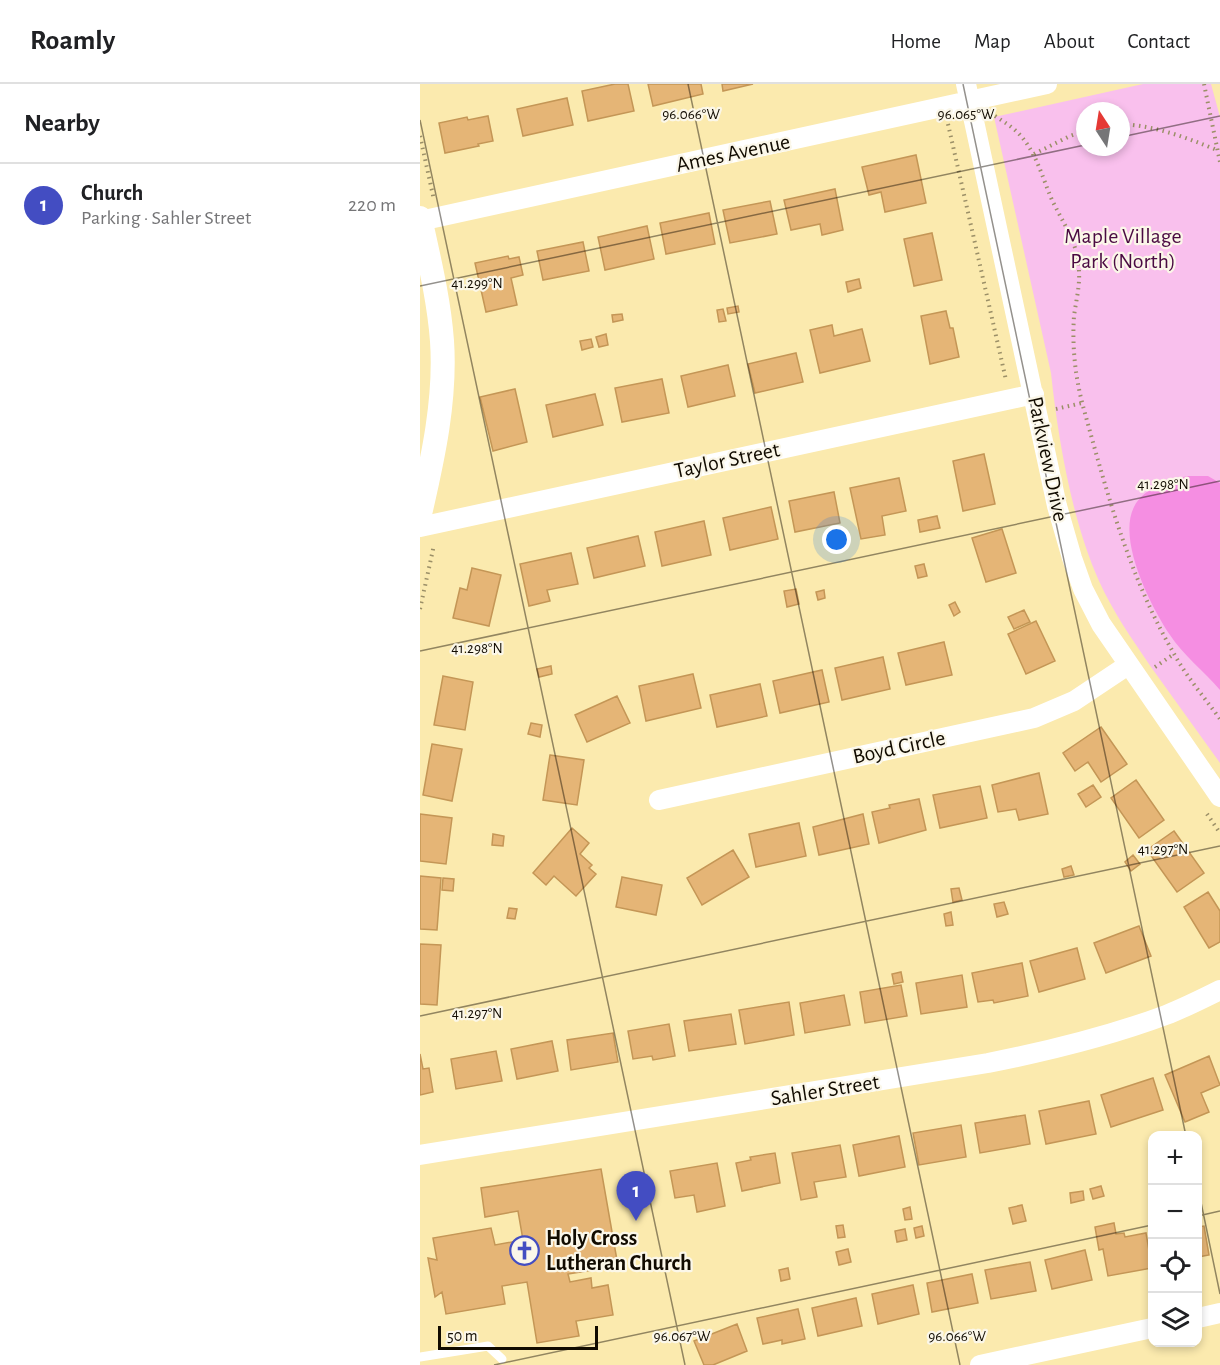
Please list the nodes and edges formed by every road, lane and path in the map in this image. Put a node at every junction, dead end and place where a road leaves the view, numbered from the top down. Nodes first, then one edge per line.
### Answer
1 (1047, 84) edge
2 (1204, 84) edge
3 (968, 92) edge
4 (991, 115) dead end
5 (1130, 124) edge
6 (948, 125) dead end
7 (1076, 134) edge
8 (420, 136) edge
9 (1217, 150) junction
10 (1034, 154) junction
11 (1220, 162) edge
12 (424, 215) edge
13 (1004, 372) dead end
14 (1034, 394) junction
15 (420, 514) edge
16 (420, 527) edge
17 (434, 544) dead end
18 (420, 609) edge
19 (1128, 665) junction
20 (1220, 719) edge
21 (1220, 796) edge
22 (659, 800) dead end
23 (1220, 990) edge
24 (420, 1155) edge
25 (1220, 1313) edge
26 (1202, 1317) edge
27 (1148, 1329) edge
28 (420, 1357) edge
29 (502, 1359) dead end
30 (980, 1365) edge

1 - 3 street, Ames Avenue
2 - 9 path
3 - 12 street, Ames Avenue
3 - 14 street, Parkview Drive
4 - 10 path
5 - 9 path
6 - 13 path
7 - 10 path
8 - 12 path
9 - 11 path
10 - 20 path
12 - 15 street
14 - 16 street, Taylor Street
14 - 19 street, Parkview Drive
17 - 18 path
19 - 21 street, Parkview Drive
19 - 22 street, Boyd Circle
23 - 24 street, Sahler Street
25 - 26 street
27 - 30 street
28 - 29 lane

